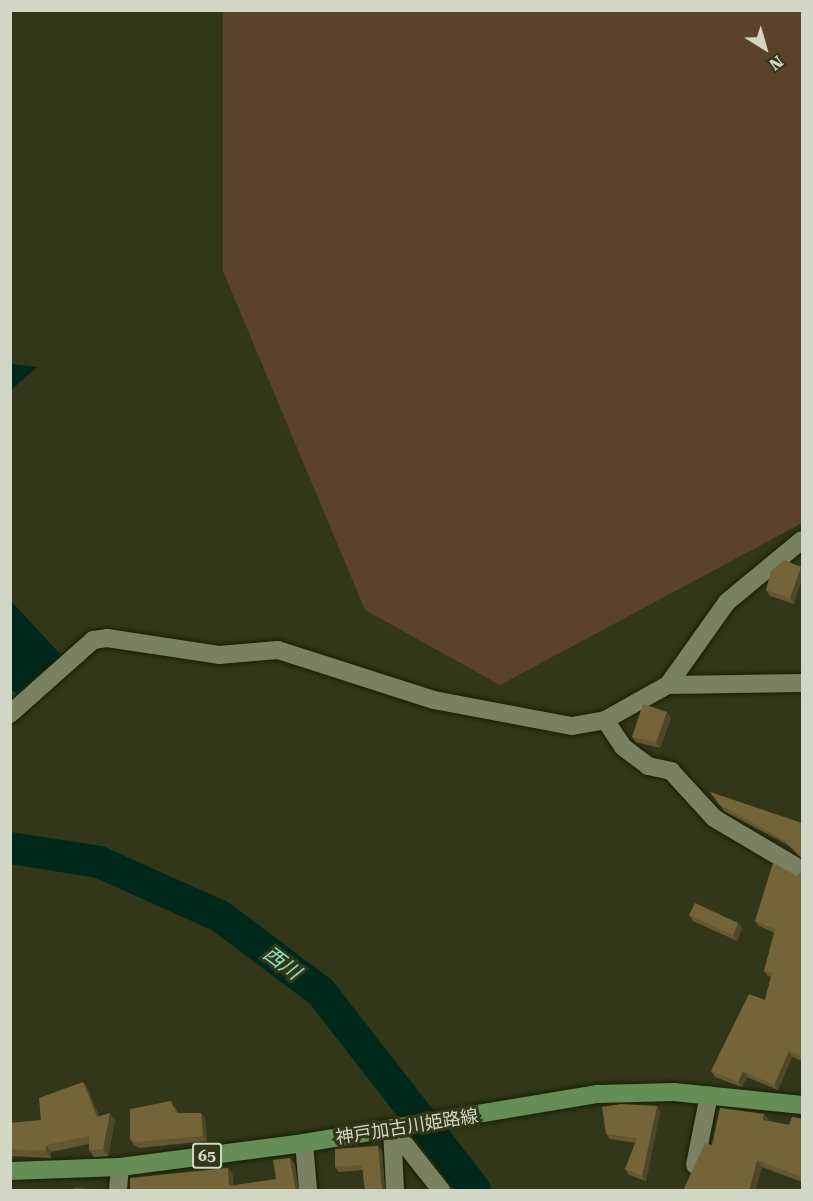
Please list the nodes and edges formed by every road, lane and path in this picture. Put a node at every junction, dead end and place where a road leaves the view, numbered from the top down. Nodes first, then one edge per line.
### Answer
1 (802, 540) edge
2 (802, 683) edge
3 (668, 685) junction
4 (10, 714) edge
5 (605, 720) junction
6 (802, 870) edge
7 (709, 1095) junction
8 (802, 1105) edge
9 (397, 1127) junction
10 (304, 1143) junction
11 (695, 1165) edge
12 (120, 1167) junction
13 (10, 1171) edge
14 (118, 1191) edge
15 (308, 1191) edge
16 (395, 1191) edge
17 (441, 1191) edge

1 - 3 street
2 - 3 street
3 - 5 street
4 - 5 street
5 - 6 street
7 - 8 main road, 神戸加古川姫路線 / 65
7 - 9 main road, 神戸加古川姫路線 / 65
7 - 11 street
9 - 10 main road, 神戸加古川姫路線 / 65
9 - 16 street
9 - 17 street
10 - 12 main road, 神戸加古川姫路線 / 65
10 - 15 street
12 - 13 main road, 神戸加古川姫路線 / 65
12 - 14 street

